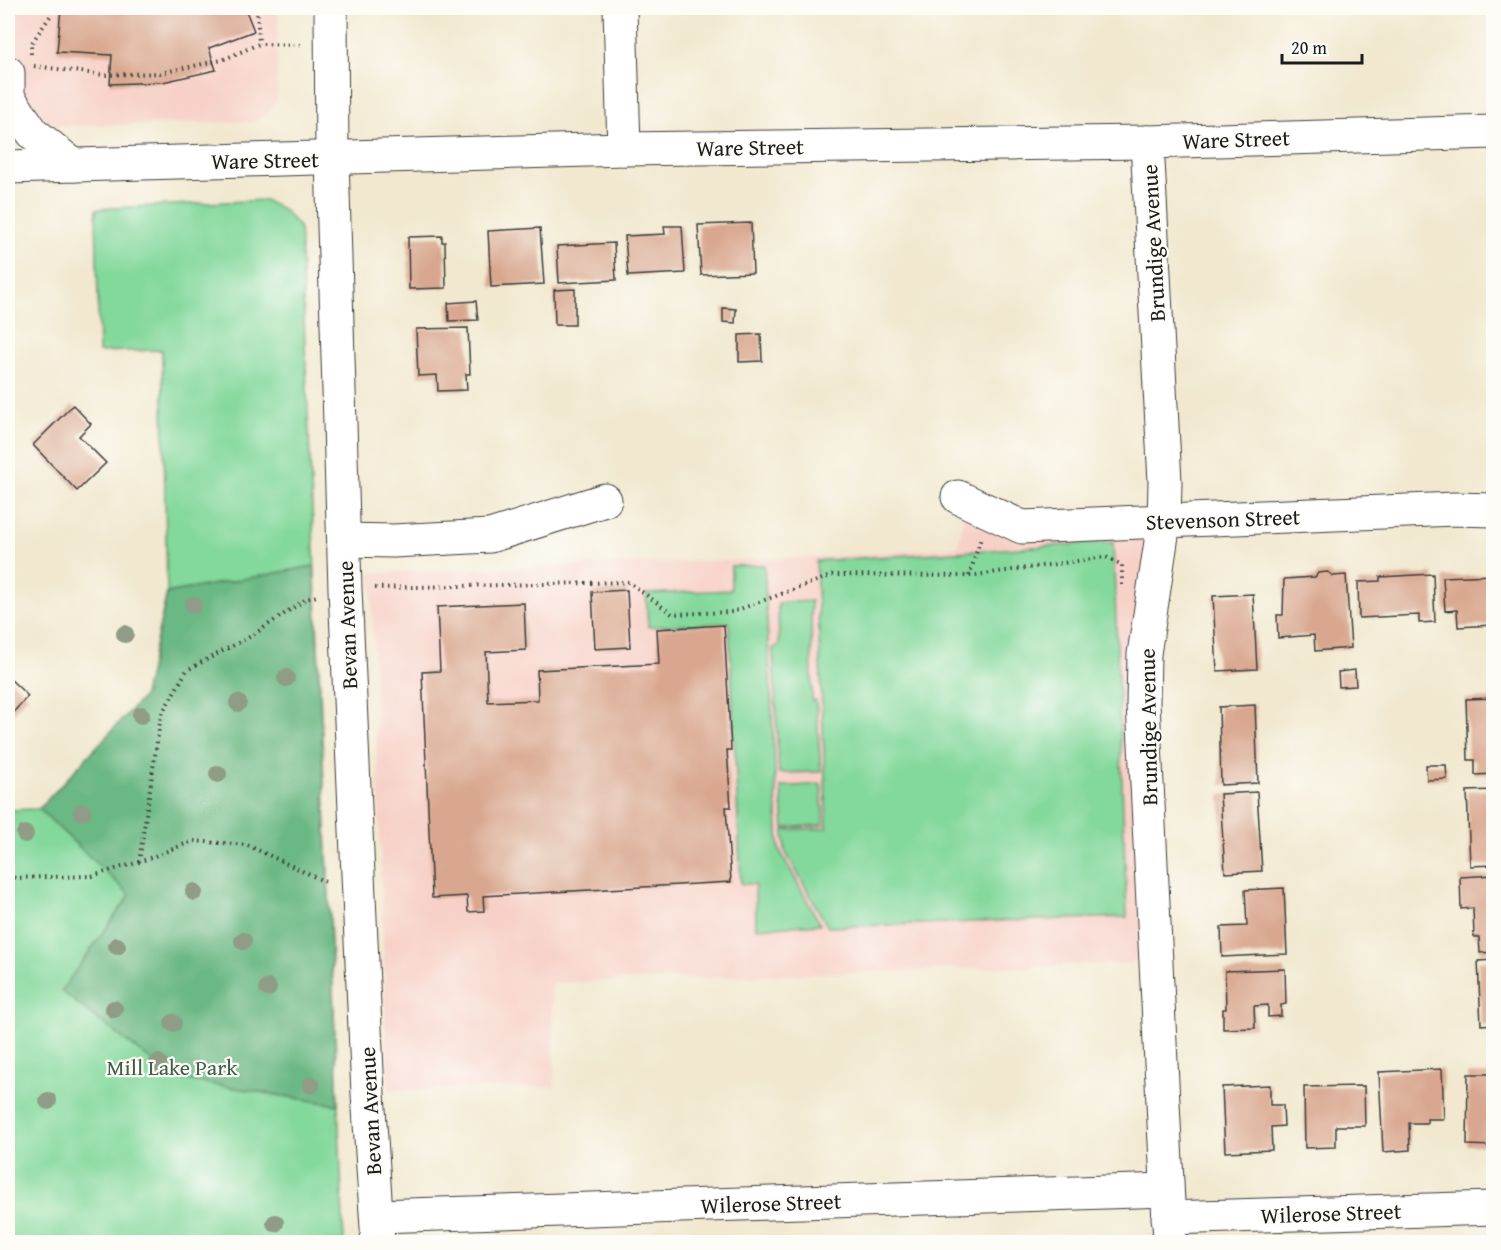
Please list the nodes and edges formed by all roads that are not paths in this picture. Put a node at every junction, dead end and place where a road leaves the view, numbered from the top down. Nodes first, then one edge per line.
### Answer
1 (331, 8) edge
2 (620, 8) edge
3 (14, 84) edge
4 (1494, 132) edge
5 (1147, 142) junction
6 (624, 149) junction
7 (332, 159) junction
8 (73, 165) junction
9 (8, 167) edge
10 (958, 497) dead end
11 (605, 500) dead end
12 (1494, 510) edge
13 (1164, 522) junction
14 (344, 540) junction
15 (1494, 1208) edge
16 (1168, 1217) edge
17 (377, 1229) edge

1 - 7 street, Bevan Avenue
2 - 6 street
3 - 8 street
4 - 5 street, Ware Street
5 - 6 street, Ware Street
5 - 13 street, Brundige Avenue
6 - 7 street, Ware Street
7 - 8 street, Ware Street
7 - 14 street, Bevan Avenue
8 - 9 street, Ware Street
10 - 13 street, Stevenson Street
11 - 14 street
12 - 13 street, Stevenson Street
13 - 16 street, Brundige Avenue
14 - 17 street, Bevan Avenue
15 - 16 street, Wilerose Street
16 - 17 street, Wilerose Street

